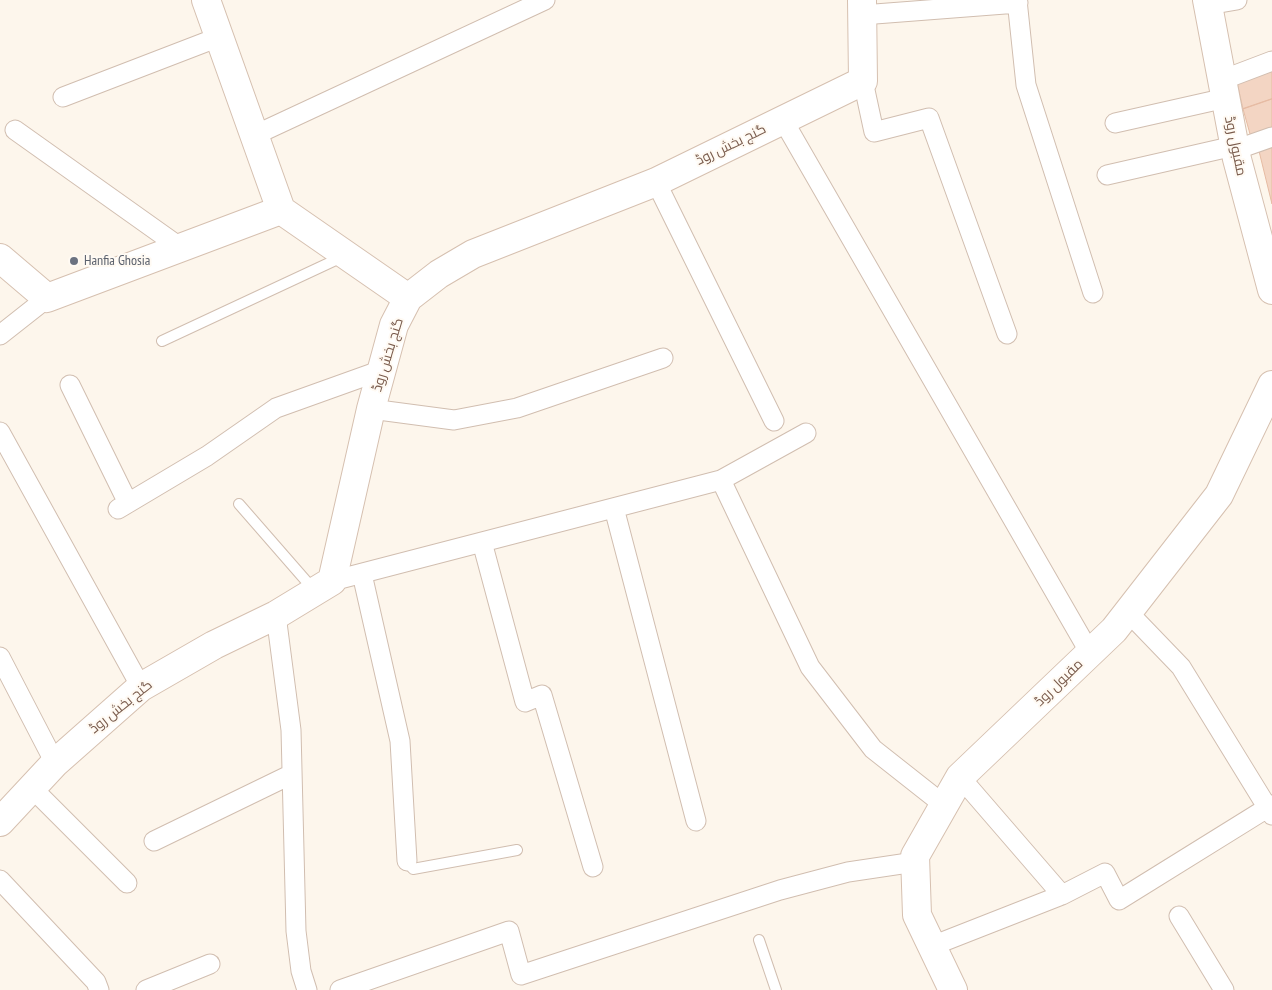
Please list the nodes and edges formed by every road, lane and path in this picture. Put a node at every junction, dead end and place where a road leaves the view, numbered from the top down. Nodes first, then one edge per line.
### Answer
1 (206, 0) edge
2 (545, 0) edge
3 (1237, 0) edge
4 (1018, 2) edge
5 (1208, 2) edge
6 (862, 8) edge
7 (219, 37) junction
8 (1272, 61) edge
9 (863, 81) junction
10 (1224, 89) junction
11 (63, 98) dead end
12 (783, 120) junction
13 (1115, 123) dead end
14 (15, 130) dead end
15 (254, 135) junction
16 (1272, 137) edge
17 (1235, 148) junction
18 (1107, 175) dead end
19 (656, 182) junction
20 (281, 210) junction
21 (1266, 245) edge
22 (181, 248) junction
23 (346, 256) junction
24 (0, 258) edge
25 (1272, 290) edge
26 (1093, 294) dead end
27 (47, 298) junction
28 (408, 298) junction
29 (1007, 334) dead end
30 (0, 335) edge
31 (162, 341) dead end
32 (664, 358) dead end
33 (382, 370) junction
34 (70, 385) dead end
35 (1272, 385) edge
36 (372, 410) junction
37 (774, 421) dead end
38 (0, 432) edge
39 (806, 434) dead end
40 (720, 480) junction
41 (239, 504) dead end
42 (614, 508) junction
43 (482, 542) junction
44 (362, 574) junction
45 (324, 586) junction
46 (1128, 612) junction
47 (276, 615) junction
48 (1090, 652) junction
49 (0, 657) edge
50 (141, 687) junction
51 (55, 763) junction
52 (292, 774) junction
53 (960, 778) junction
54 (32, 788) junction
55 (944, 805) junction
56 (1271, 810) edge
57 (696, 821) dead end
58 (0, 822) edge
59 (154, 841) dead end
60 (517, 850) dead end
61 (407, 861) joint
62 (915, 862) junction
63 (593, 867) dead end
64 (0, 880) edge
65 (127, 883) dead end
66 (1062, 895) junction
67 (1179, 916) dead end
68 (759, 940) dead end
69 (932, 946) junction
70 (210, 964) dead end
71 (524, 983) edge
72 (99, 990) edge
73 (146, 990) edge
74 (307, 990) edge
75 (340, 990) edge
76 (776, 990) edge
77 (953, 990) edge
78 (1224, 990) edge

1 - 7 street
2 - 15 street
3 - 5 street
4 - 6 street
4 - 26 street
5 - 10 street, مقبول روڈ
6 - 9 street
7 - 11 street
7 - 15 street
8 - 10 street
9 - 12 street, گنج بخش روڈ
9 - 29 street
10 - 13 street
10 - 17 street, مقبول روڈ
12 - 19 street, گنج بخش روڈ
12 - 48 street
14 - 22 street
15 - 20 street
16 - 17 street
17 - 18 street
17 - 21 street, مقبول روڈ
19 - 28 street, گنج بخش روڈ
19 - 37 street
20 - 22 street
20 - 23 street
21 - 25 street, مقبول روڈ
22 - 27 street
23 - 28 street
23 - 31 lane
24 - 27 street
27 - 30 street
28 - 33 street, گنج بخش روڈ
32 - 36 street
33 - 34 street
33 - 36 street, گنج بخش روڈ
35 - 46 street, مقبول روڈ
36 - 45 street, گنج بخش روڈ
38 - 50 street
39 - 40 street
40 - 42 street
40 - 55 street
41 - 45 lane
42 - 43 street
42 - 57 street
43 - 44 street
43 - 63 street
44 - 45 street
44 - 61 street
45 - 47 street, گنج بخش روڈ
46 - 48 street, مقبول روڈ
46 - 56 street
47 - 50 street, گنج بخش روڈ
47 - 52 street
48 - 53 street, مقبول روڈ
49 - 51 street
50 - 51 street, گنج بخش روڈ
51 - 54 street, گنج بخش روڈ
52 - 59 street
52 - 74 street
53 - 55 street, مقبول روڈ
53 - 66 street
54 - 58 street, گنج بخش روڈ
54 - 65 street
55 - 62 street, مقبول روڈ
56 - 66 street
60 - 61 lane
62 - 69 street, مقبول روڈ
62 - 71 street
64 - 72 street
66 - 69 street
67 - 78 street
68 - 76 lane
69 - 77 street, مقبول روڈ
70 - 73 street
71 - 75 street

